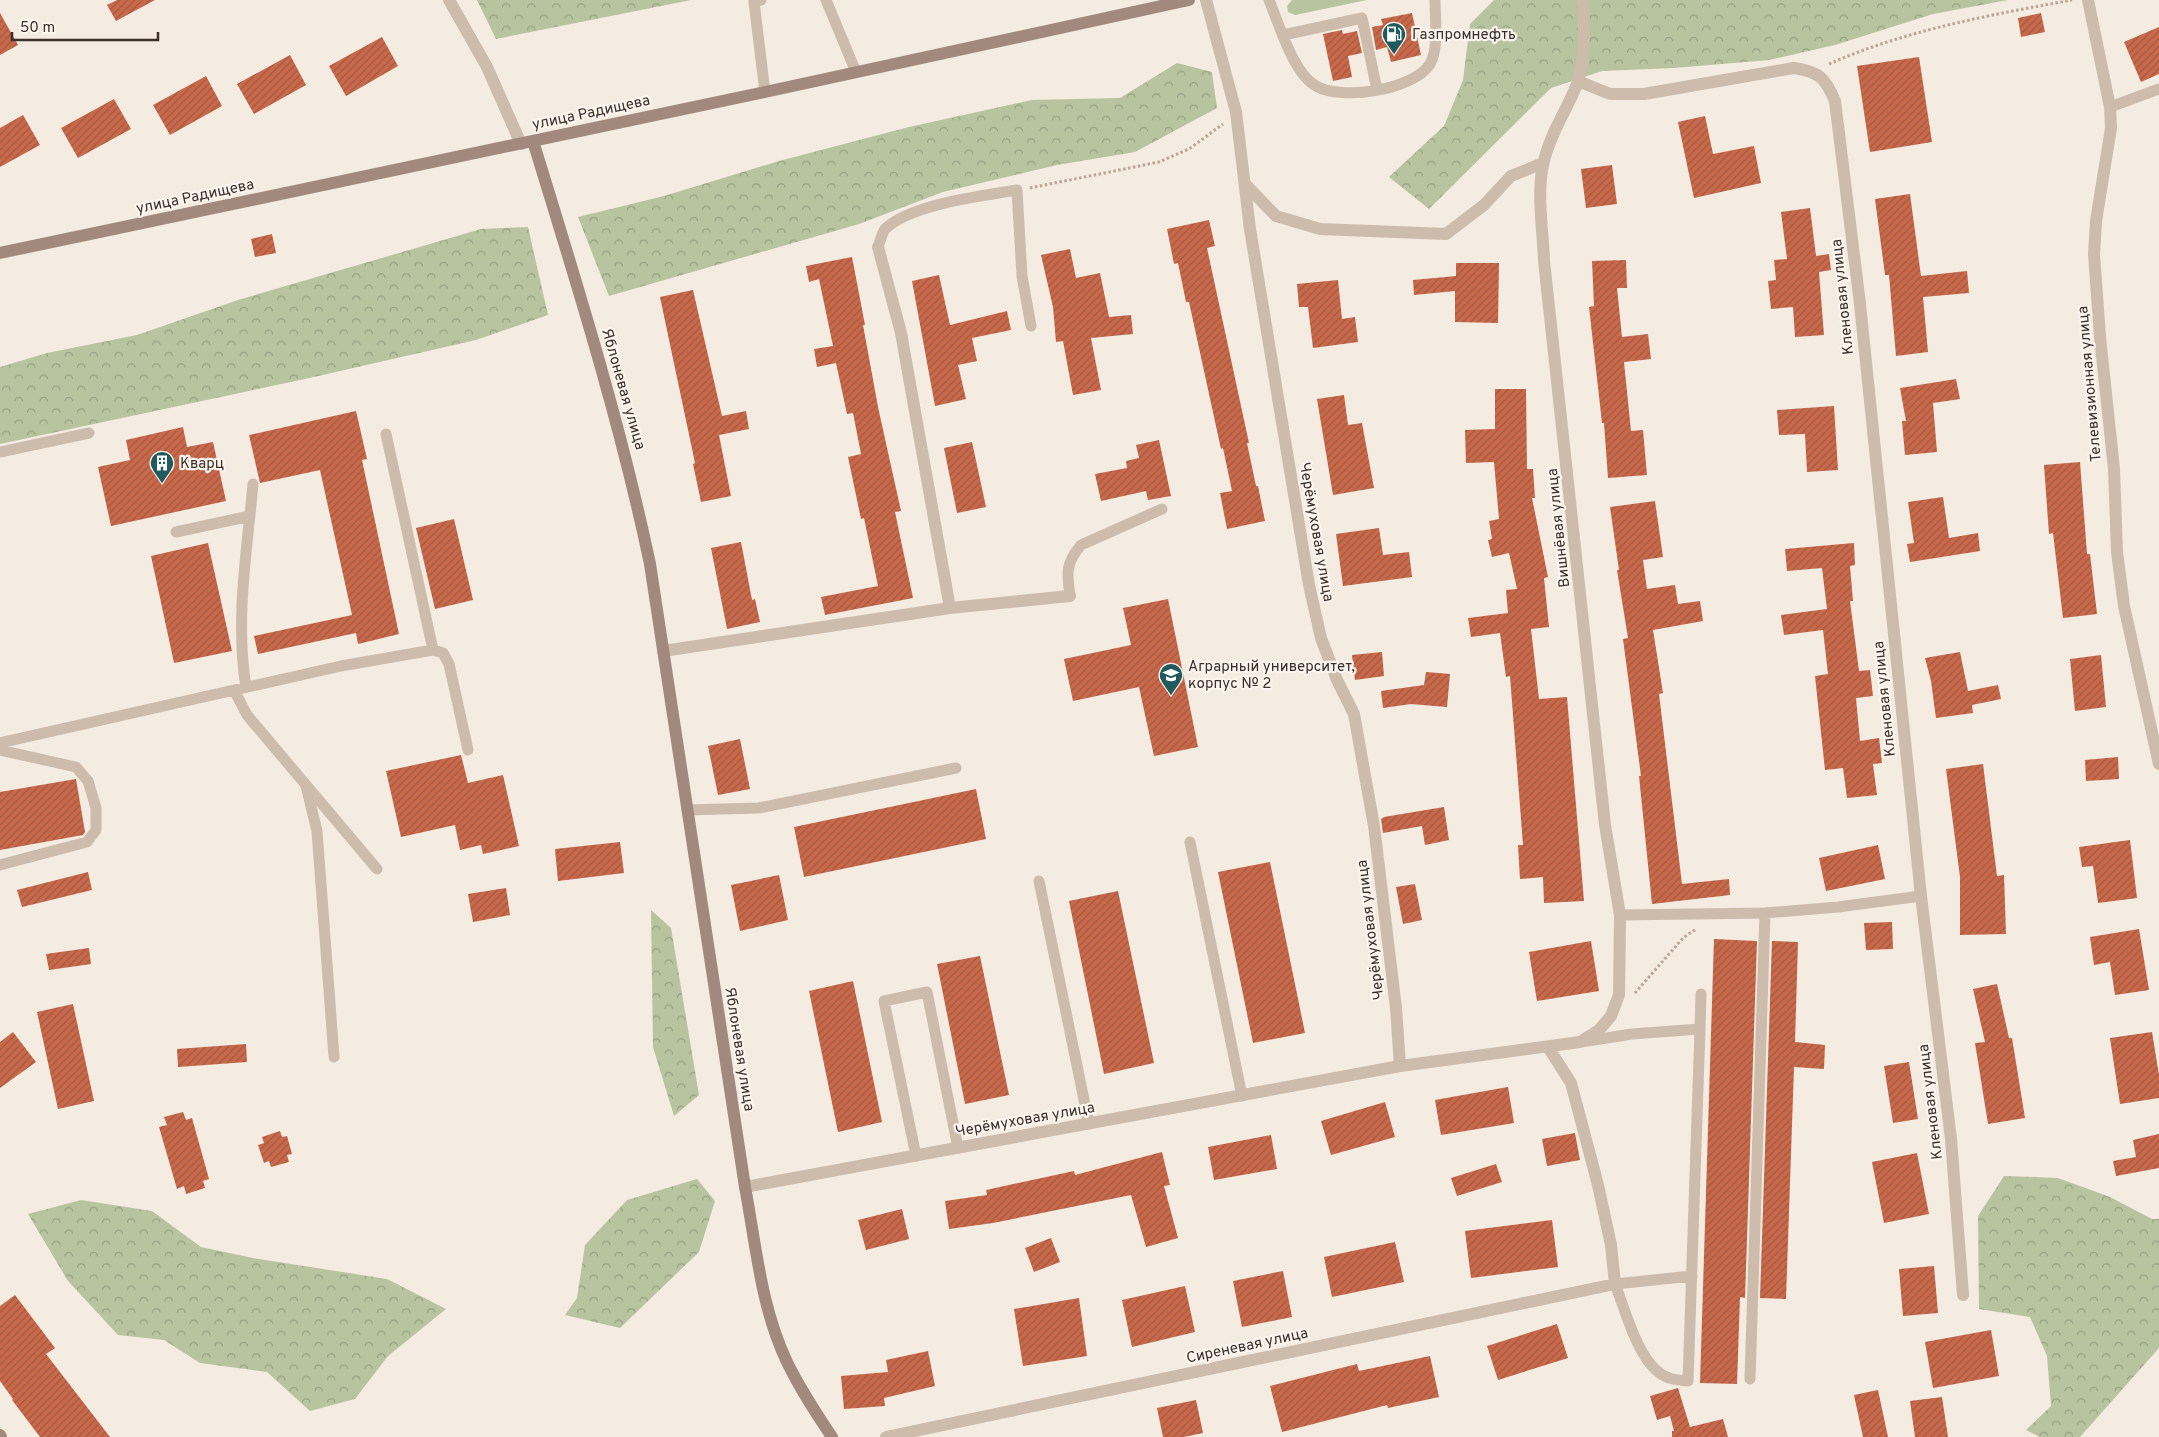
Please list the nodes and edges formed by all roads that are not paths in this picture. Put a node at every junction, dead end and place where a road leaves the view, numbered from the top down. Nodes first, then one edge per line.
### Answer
1 (449, 0) edge
2 (761, 0) edge
3 (826, 0) edge
4 (1189, 0) edge
5 (1206, 0) edge
6 (1269, 0) edge
7 (1435, 0) edge
8 (1584, 0) edge
9 (2088, 0) edge
10 (1283, 35) junction
11 (856, 72) junction
12 (1578, 81) junction
13 (2159, 89) edge
14 (1377, 90) junction
15 (765, 92) junction
16 (2110, 107) junction
17 (527, 142) junction
18 (1543, 163) junction
19 (1245, 184) junction
20 (878, 247) joint
21 (0, 253) edge
22 (1031, 326) dead end
23 (89, 433) dead end
24 (386, 434) dead end
25 (0, 452) edge
26 (253, 484) dead end
27 (1162, 509) dead end
28 (250, 516) junction
29 (176, 532) dead end
30 (1070, 596) joint
31 (950, 608) junction
32 (433, 650) junction
33 (663, 651) junction
34 (246, 687) junction
35 (234, 690) junction
36 (0, 743) edge
37 (0, 750) edge
38 (468, 750) dead end
39 (2159, 764) edge
40 (956, 768) dead end
41 (306, 786) junction
42 (687, 810) junction
43 (1190, 842) dead end
44 (0, 865) edge
45 (378, 869) dead end
46 (1039, 881) dead end
47 (1921, 896) junction
48 (1765, 913) junction
49 (1620, 915) junction
50 (1701, 994) dead end
51 (1700, 1030) junction
52 (1580, 1042) junction
53 (1548, 1047) junction
54 (334, 1057) dead end
55 (1400, 1066) junction
56 (1242, 1096) junction
57 (1089, 1124) junction
58 (958, 1148) junction
59 (916, 1156) junction
60 (745, 1187) junction
61 (1692, 1276) junction
62 (1615, 1284) junction
63 (1963, 1295) dead end
64 (1750, 1379) dead end
65 (832, 1437) edge
66 (886, 1437) edge

1 - 17 street
2 - 15 lane
3 - 11 lane
4 - 11 street, улица Радищева
5 - 19 street, Черёмуховая улица
6 - 10 lane
7 - 14 lane
8 - 12 street, Вишнёвая улица
9 - 16 street, Телевизионная улица
10 - 14 lane
10 - 14 lane
11 - 15 street, улица Радищева
12 - 18 street, Вишнёвая улица
12 - 47 street, Кленовая улица
13 - 16 lane
15 - 17 street, улица Радищева
16 - 39 street, Телевизионная улица
17 - 21 street, улица Радищева
17 - 33 street, Яблоневая улица
18 - 19 street
18 - 49 street, Вишнёвая улица
19 - 55 street, Черёмуховая улица
20 - 22 lane
20 - 31 street
23 - 25 lane
24 - 32 lane
26 - 28 lane
27 - 30 lane
28 - 29 lane
28 - 34 lane
30 - 31 street
31 - 33 street
32 - 34 lane
32 - 38 lane
33 - 42 street, Яблоневая улица
34 - 35 lane
35 - 36 lane
35 - 41 lane
37 - 44 lane
40 - 42 lane
41 - 45 lane
41 - 54 lane
42 - 60 street, Яблоневая улица
43 - 56 lane
46 - 57 lane
47 - 48 lane
47 - 63 street, Кленовая улица
48 - 49 lane
48 - 64 lane
49 - 52 street, Вишнёвая улица
50 - 51 lane
51 - 52 lane
51 - 61 lane
52 - 53 street, Черёмуховая улица
53 - 55 street, Черёмуховая улица
53 - 62 street
55 - 56 street, Черёмуховая улица
56 - 57 street, Черёмуховая улица
57 - 58 street, Черёмуховая улица
58 - 59 street, Черёмуховая улица
58 - 59 lane
59 - 60 street, Черёмуховая улица
60 - 65 street, Яблоневая улица
61 - 62 lane
61 - 62 lane
62 - 66 street, Сиреневая улица

